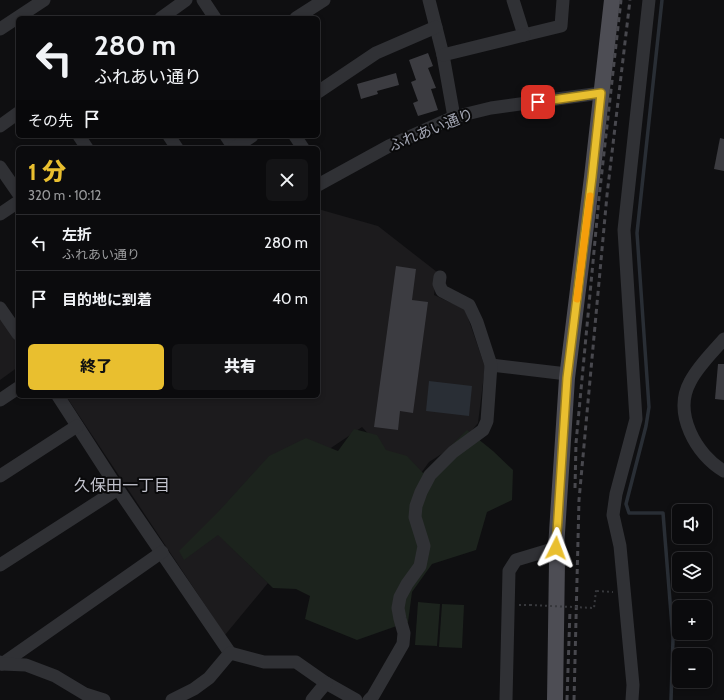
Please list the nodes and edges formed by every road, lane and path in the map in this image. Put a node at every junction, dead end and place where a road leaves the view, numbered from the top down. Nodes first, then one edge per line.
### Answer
1 (44, 0) edge
2 (186, 0) edge
3 (203, 0) edge
4 (324, 0) edge
5 (429, 0) edge
6 (513, 0) edge
7 (563, 0) edge
8 (612, 0) edge
9 (649, 0) edge
10 (20, 16) edge
11 (164, 16) edge
12 (214, 16) edge
13 (299, 16) edge
14 (16, 18) edge
15 (436, 27) junction
16 (0, 29) edge
17 (524, 35) junction
18 (443, 55) junction
19 (320, 91) edge
20 (601, 93) junction
21 (16, 115) edge
22 (454, 117) junction
23 (0, 126) edge
24 (249, 138) edge
25 (237, 146) edge
26 (0, 166) edge
27 (320, 179) edge
28 (16, 190) edge
29 (16, 203) edge
30 (0, 214) edge
31 (440, 277) dead end
32 (0, 308) edge
33 (16, 331) edge
34 (724, 339) edge
35 (491, 365) junction
36 (567, 374) junction
37 (16, 389) edge
38 (59, 398) edge
39 (0, 400) edge
40 (77, 426) junction
41 (724, 470) edge
42 (0, 476) edge
43 (118, 489) junction
44 (556, 548) junction
45 (162, 552) junction
46 (0, 565) edge
47 (624, 593) junction
48 (530, 605) dead end
49 (230, 653) junction
50 (1, 663) edge
51 (326, 683) junction
52 (104, 700) edge
53 (172, 700) edge
54 (312, 700) edge
55 (356, 700) edge
56 (369, 700) edge
57 (506, 700) edge
58 (555, 700) edge
59 (632, 700) edge

1 - 10 street
2 - 11 street
3 - 12 street
4 - 13 street
5 - 15 street
6 - 17 street
7 - 17 street
8 - 20 main road
9 - 47 street
14 - 16 street
15 - 18 street
15 - 19 street
17 - 18 street
18 - 22 street
20 - 22 street, ふれあい通り
20 - 36 main road
21 - 23 street
22 - 27 street, ふれあい通り
24 - 25 street
26 - 28 street
29 - 30 street
31 - 35 street
32 - 33 street
34 - 41 street
35 - 36 street
35 - 56 street
36 - 44 main road
37 - 39 street
38 - 40 street
40 - 42 street
40 - 43 street
43 - 45 street
43 - 46 street
44 - 57 street
44 - 58 main road
45 - 49 street
45 - 50 street
47 - 48 path, bridge
47 - 59 street
49 - 51 street
49 - 53 street
50 - 52 street
51 - 54 street
51 - 55 street

